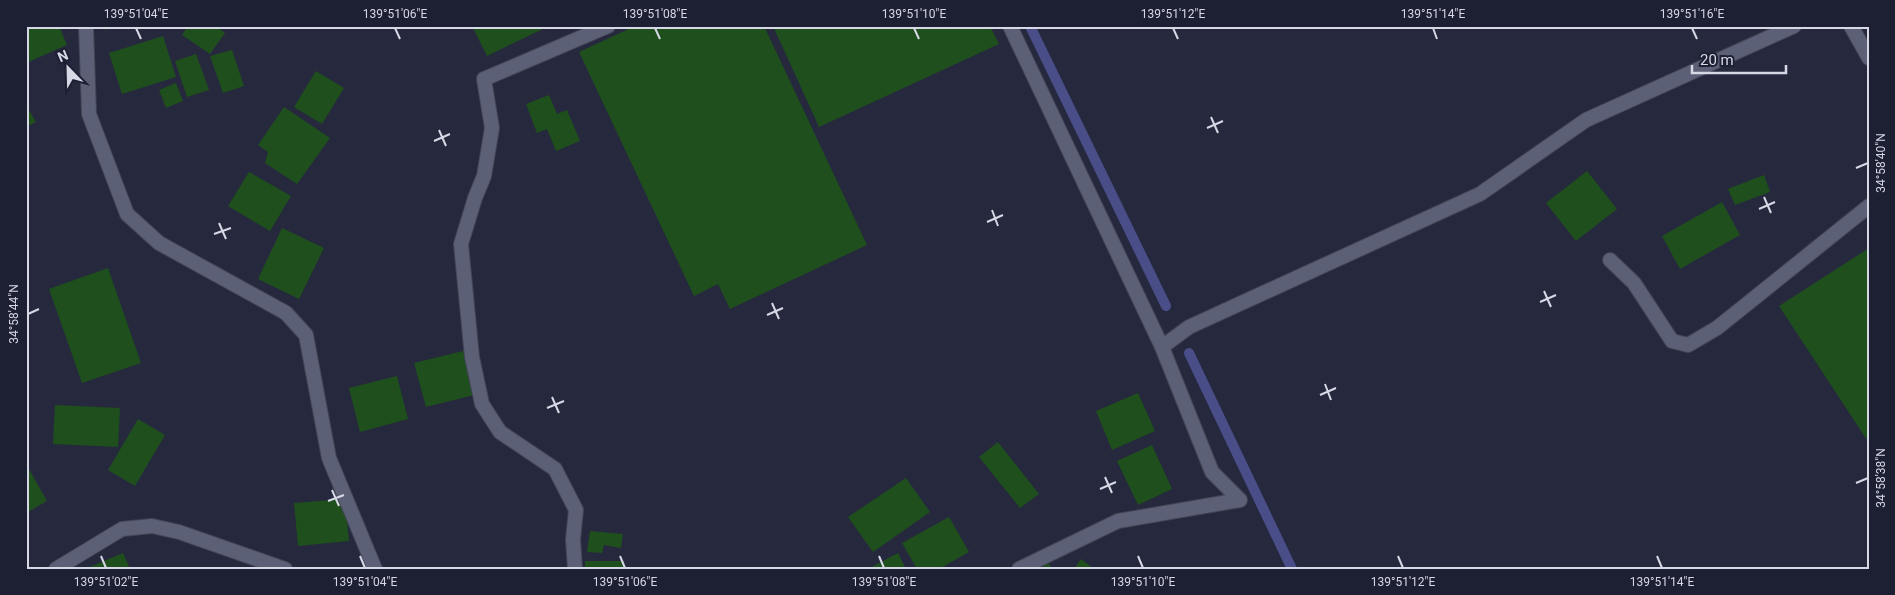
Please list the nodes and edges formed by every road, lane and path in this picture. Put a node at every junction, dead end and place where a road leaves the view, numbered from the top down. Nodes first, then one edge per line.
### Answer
1 (86, 26) edge
2 (608, 26) edge
3 (1010, 26) edge
4 (1794, 26) edge
5 (1851, 26) edge
6 (1869, 58) edge
7 (1869, 206) edge
8 (1610, 260) dead end
9 (1162, 347) junction
10 (56, 569) edge
11 (286, 569) edge
12 (375, 569) edge
13 (575, 569) edge
14 (1019, 569) edge

1 - 12 street
2 - 13 street
3 - 9 street
4 - 9 street
5 - 6 street
7 - 8 street
9 - 14 street
10 - 11 street

